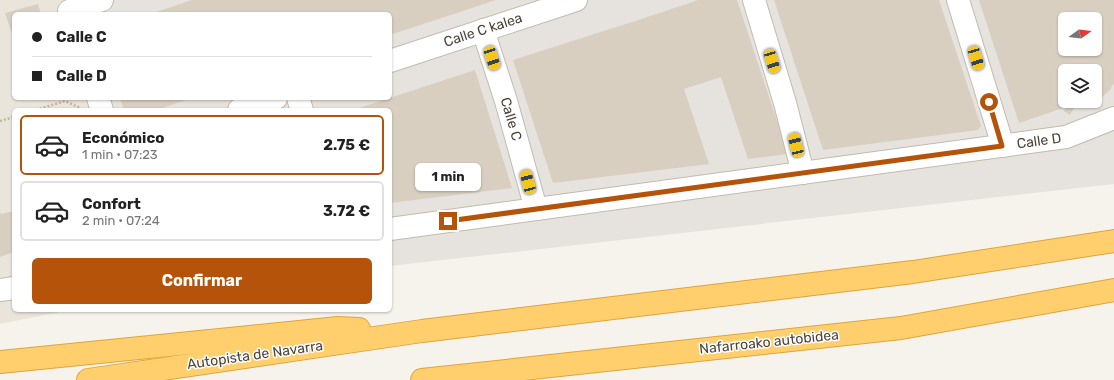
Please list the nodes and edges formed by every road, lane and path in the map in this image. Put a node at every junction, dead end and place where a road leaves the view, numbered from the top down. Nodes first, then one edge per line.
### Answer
1 (102, 0) edge
2 (576, 0) edge
3 (754, 0) edge
4 (958, 0) edge
5 (69, 8) edge
6 (483, 30) junction
7 (392, 60) edge
8 (270, 100) edge
9 (99, 103) edge
10 (42, 108) edge
11 (245, 108) edge
12 (12, 118) edge
13 (1114, 118) edge
14 (0, 121) edge
15 (1002, 146) junction
16 (803, 173) junction
17 (536, 209) junction
18 (392, 229) edge
19 (1114, 241) edge
20 (12, 288) edge
21 (0, 290) edge
22 (1114, 290) edge
23 (422, 331) junction
24 (0, 362) edge
25 (88, 380) edge
26 (422, 380) edge

1 - 5 street
2 - 6 street, Calle C kalea
3 - 16 street
4 - 15 street
6 - 7 street, Calle C kalea
6 - 17 street, Calle C
8 - 11 street
9 - 10 path
12 - 14 path
13 - 15 street, Calle D
15 - 16 street, Calle D
16 - 17 street, Calle D
17 - 18 street, Calle D
19 - 23 highway
20 - 21 street
22 - 26 highway, Nafarroako autobidea
23 - 24 highway
23 - 25 highway, Autopista de Navarra

